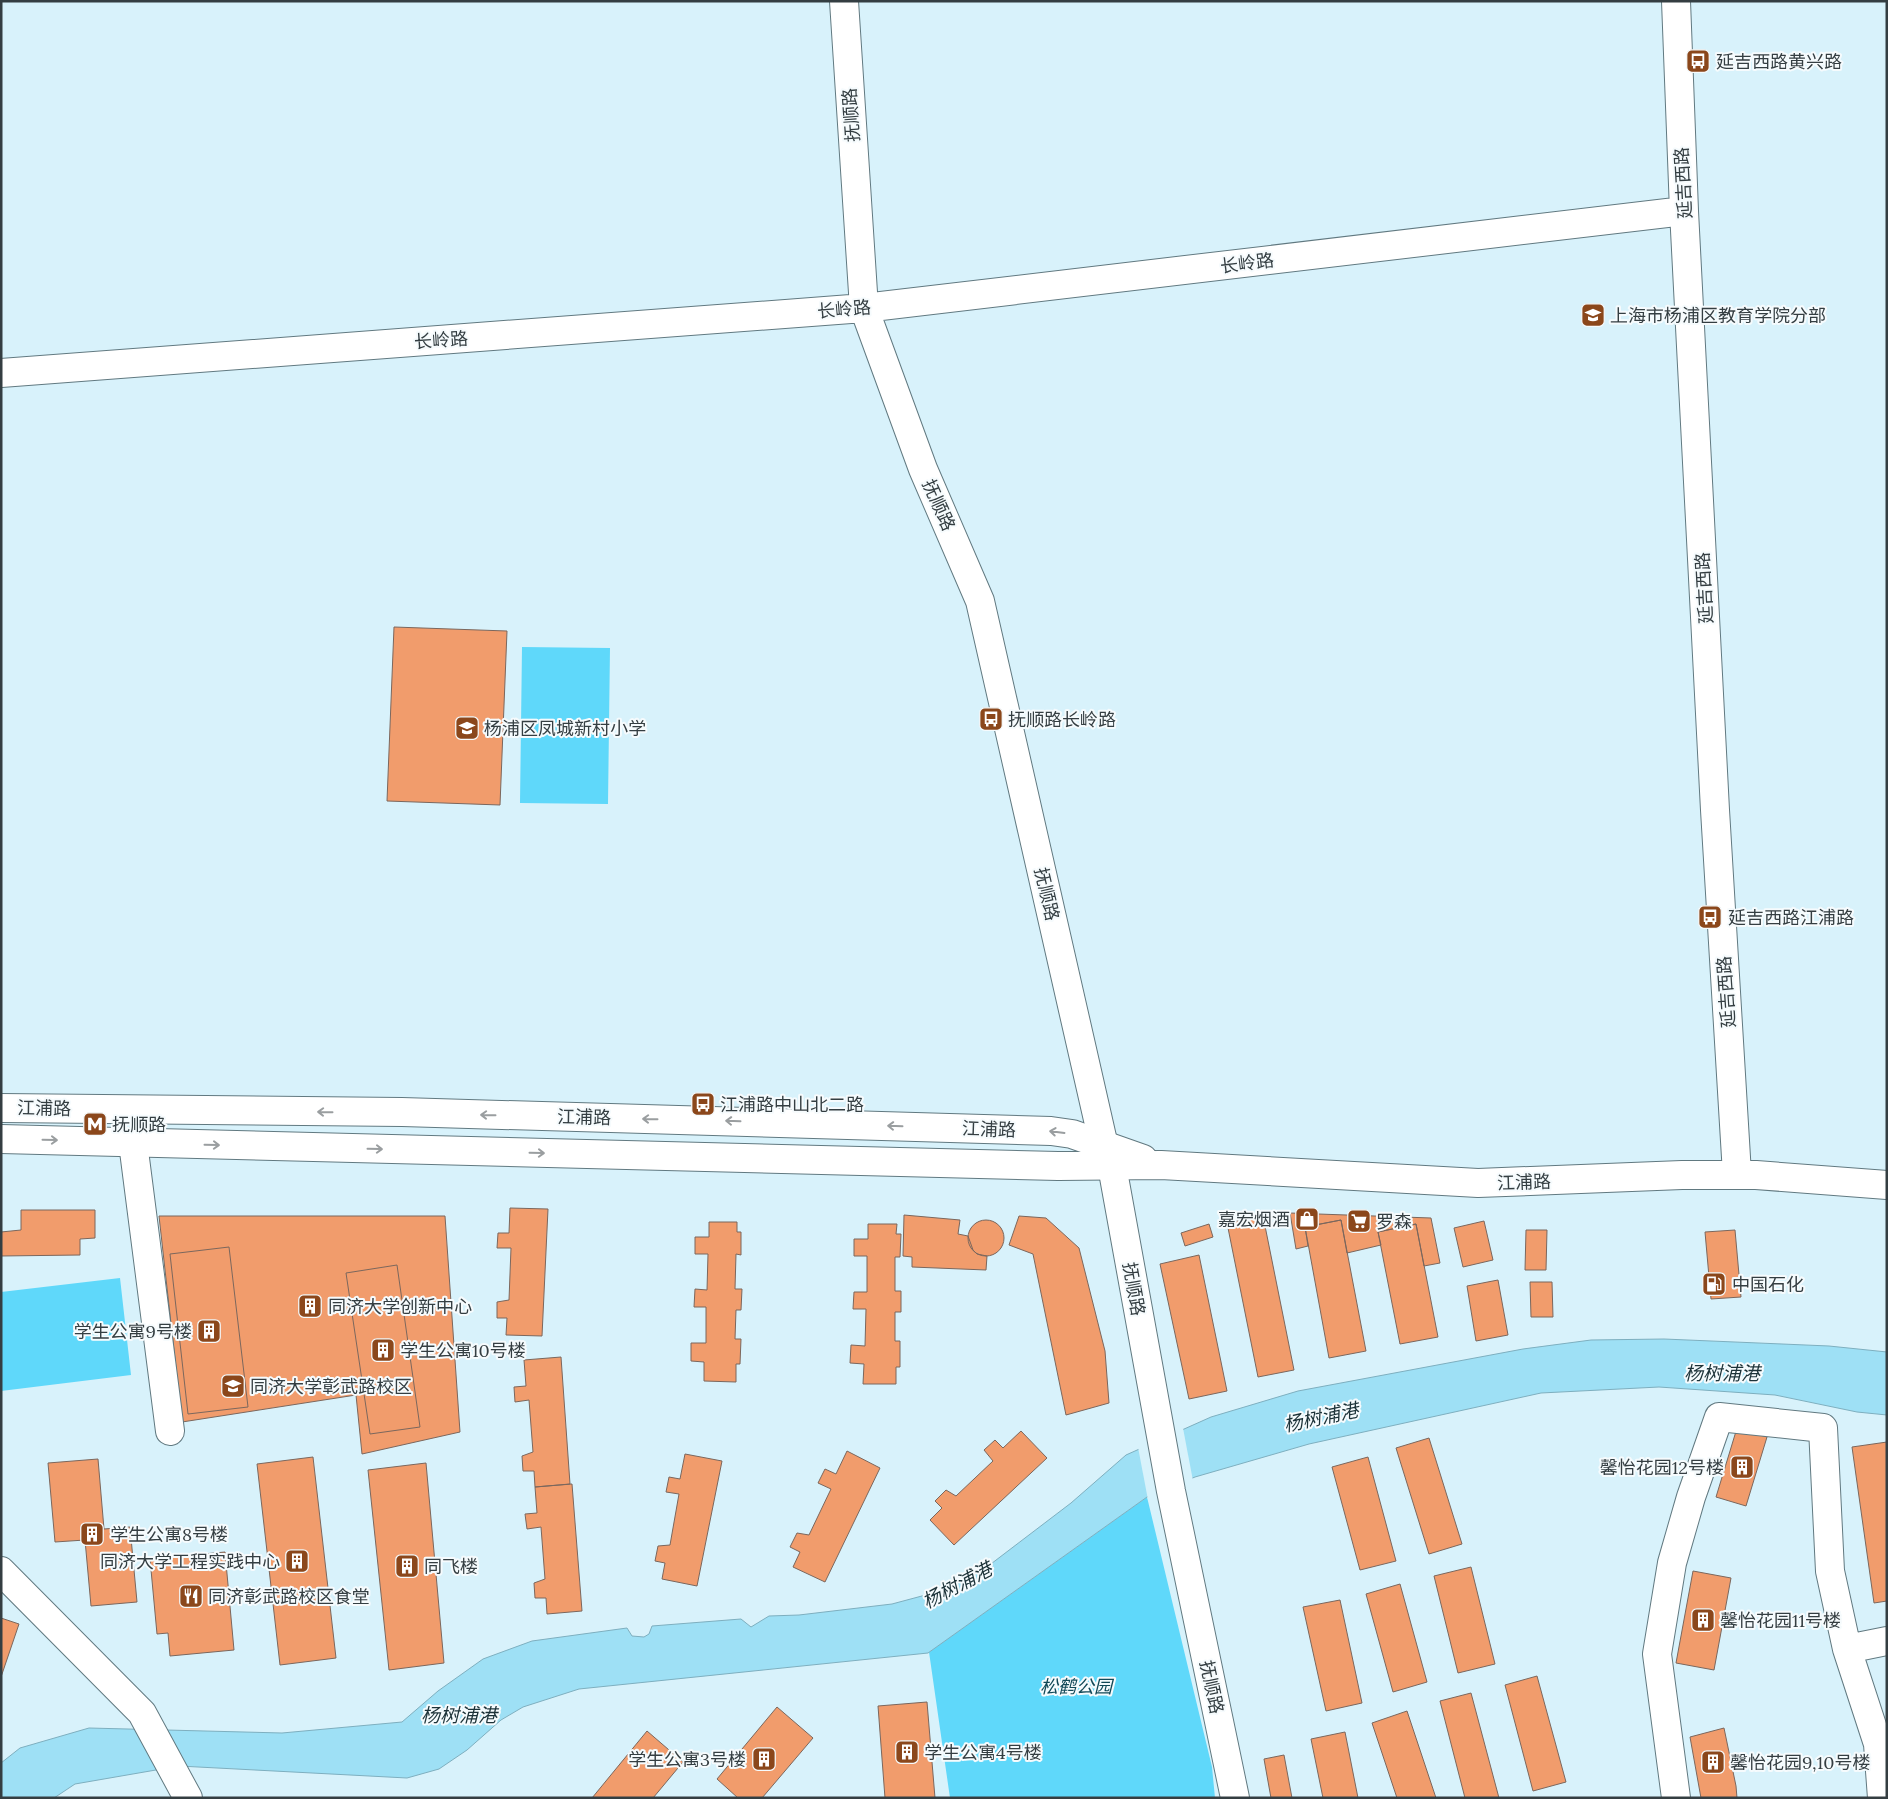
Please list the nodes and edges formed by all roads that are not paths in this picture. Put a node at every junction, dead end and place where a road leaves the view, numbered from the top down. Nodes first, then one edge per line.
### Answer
1 (844, 1) edge
2 (1676, 1) edge
3 (1684, 211) junction
4 (864, 308) junction
5 (1, 373) edge
6 (1, 1108) edge
7 (1, 1139) edge
8 (133, 1143) dead end
9 (1108, 1156) junction
10 (1737, 1174) junction
11 (1887, 1185) edge
12 (170, 1431) dead end
13 (1, 1571) edge
14 (1887, 1641) edge
15 (1847, 1649) junction
16 (182, 1788) edge
17 (1235, 1798) edge
18 (1676, 1798) edge
19 (1882, 1798) edge

1 - 4 street, 抚顺路
2 - 3 street, 延吉西路
3 - 4 street, 长岭路
3 - 10 street, 延吉西路
4 - 5 street, 长岭路
4 - 9 street, 抚顺路
9 -> 6 street, 江浦路
7 -> 9 street, 江浦路
8 - 12 street
9 - 10 street, 江浦路
9 - 17 street, 抚顺路
10 - 11 street, 江浦路
13 - 16 street
14 - 15 street
15 - 18 street
15 - 19 street

